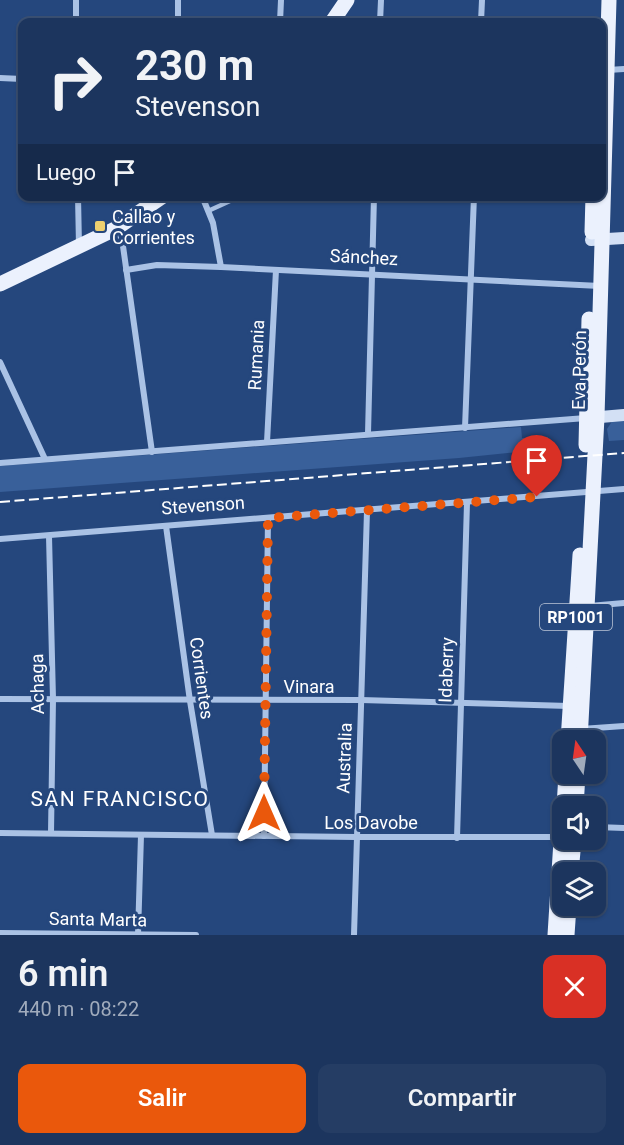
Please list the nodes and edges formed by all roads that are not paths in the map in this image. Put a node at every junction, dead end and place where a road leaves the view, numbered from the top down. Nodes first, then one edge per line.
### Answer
1 (76, 0) edge
2 (178, 0) edge
3 (280, 0) edge
4 (347, 0) edge
5 (381, 0) edge
6 (482, 0) edge
7 (598, 0) edge
8 (609, 0) edge
9 (76, 18) edge
10 (178, 18) edge
11 (280, 18) edge
12 (335, 18) edge
13 (380, 18) edge
14 (481, 18) edge
15 (598, 18) edge
16 (624, 69) edge
17 (607, 70) junction
18 (0, 78) edge
19 (18, 79) edge
20 (606, 87) edge
21 (78, 201) edge
22 (157, 201) edge
23 (204, 201) edge
24 (230, 201) edge
25 (374, 201) edge
26 (474, 201) edge
27 (593, 201) edge
28 (599, 201) edge
29 (208, 211) junction
30 (115, 229) junction
31 (624, 238) edge
32 (597, 240) junction
33 (79, 247) junction
34 (221, 267) junction
35 (126, 270) junction
36 (276, 270) junction
37 (372, 276) junction
38 (471, 280) junction
39 (0, 284) edge
40 (595, 286) junction
41 (0, 362) edge
42 (624, 415) edge
43 (592, 417) junction
44 (465, 428) junction
45 (368, 434) junction
46 (267, 442) junction
47 (152, 452) junction
48 (45, 459) junction
49 (0, 463) edge
50 (624, 489) edge
51 (589, 492) junction
52 (467, 503) junction
53 (367, 511) junction
54 (268, 518) junction
55 (165, 526) junction
56 (49, 536) junction
57 (0, 539) edge
58 (624, 603) edge
59 (587, 606) junction
60 (0, 699) edge
61 (53, 699) junction
62 (361, 700) junction
63 (189, 701) junction
64 (264, 701) junction
65 (460, 702) junction
66 (576, 706) junction
67 (624, 726) edge
68 (574, 730) edge
69 (602, 730) edge
70 (606, 827) edge
71 (624, 828) edge
72 (0, 833) edge
73 (51, 833) junction
74 (141, 835) junction
75 (212, 835) junction
76 (264, 836) junction
77 (357, 837) junction
78 (457, 837) junction
79 (552, 838) edge
80 (561, 850) edge
81 (568, 916) edge
82 (0, 933) edge
83 (138, 934) edge
84 (196, 935) edge
85 (354, 935) edge
86 (555, 935) edge
87 (567, 935) edge

1 - 9 street
2 - 10 street
3 - 11 street
4 - 12 main road
5 - 13 street
6 - 14 street
7 - 15 main road
8 - 17 main road, Eva Perón / RP1001
16 - 17 street
17 - 20 main road, Eva Perón / RP1001
18 - 19 street
21 - 33 street
22 - 30 main road
23 - 29 street
24 - 29 lane
25 - 37 street
26 - 38 street
27 - 32 main road, Eva Perón / RP1001
28 - 32 main road, Eva Perón / RP1001
29 - 34 street
30 - 33 main road
30 - 35 street
31 - 32 street
32 - 40 main road, Eva Perón / RP1001
33 - 39 main road
34 - 35 street, Sánchez
34 - 36 street, Sánchez
35 - 47 street
36 - 37 street, Sánchez
36 - 46 street, Rumania
37 - 38 street, Sánchez
37 - 45 street
38 - 40 street, Sánchez
38 - 44 street
40 - 43 main road, Eva Perón / RP1001
41 - 48 street
42 - 43 street
43 - 44 street
43 - 51 main road, Eva Perón / RP1001
44 - 45 street
45 - 46 street
46 - 47 street
47 - 48 street
48 - 49 street
50 - 51 street, Stevenson
51 - 52 street, Stevenson
51 - 59 main road, Eva Perón / RP1001
51 - 66 main road, Eva Perón / RP1001
52 - 53 street, Stevenson
52 - 65 street, Idaberry
53 - 54 street, Stevenson
53 - 62 street, Australia
54 - 55 street, Stevenson
54 - 64 street
55 - 56 street, Stevenson
55 - 63 street, Corrientes
56 - 57 street, Stevenson
56 - 61 street, Achaga
58 - 59 street
59 - 66 main road, Eva Perón / RP1001
60 - 61 street, Vinara
61 - 63 street, Vinara
61 - 73 street, Achaga
62 - 64 street, Vinara
62 - 65 street, Vinara
62 - 77 street, Australia
63 - 64 street, Vinara
63 - 75 street, Corrientes
64 - 76 street
65 - 66 street, Vinara
65 - 78 street, Idaberry
66 - 68 main road, Eva Perón / RP1001
67 - 69 street
70 - 71 street
72 - 73 street, Los Davobe
73 - 74 street, Los Davobe
74 - 75 street, Los Davobe
74 - 83 street
75 - 76 street, Los Davobe
76 - 77 street, Los Davobe
77 - 78 street, Los Davobe
77 - 85 street, Australia
78 - 79 street, Los Davobe
80 - 86 main road
81 - 87 main road
82 - 83 street, Santa Marta
83 - 84 street, Santa Marta

